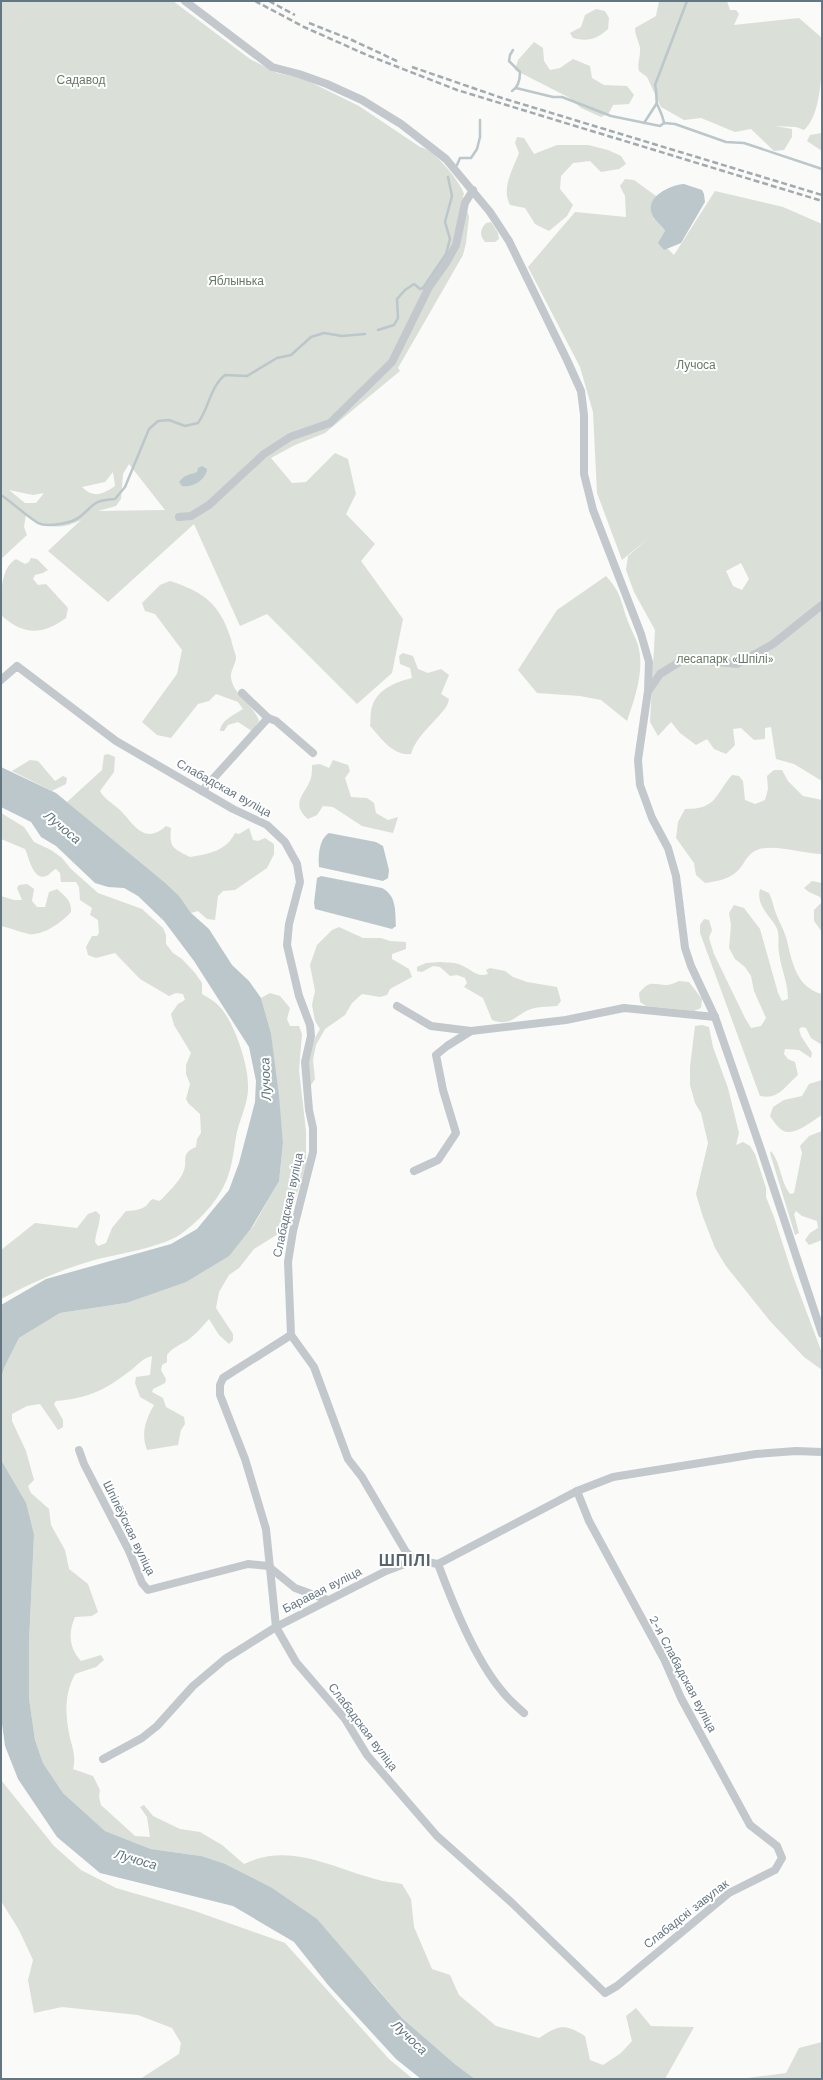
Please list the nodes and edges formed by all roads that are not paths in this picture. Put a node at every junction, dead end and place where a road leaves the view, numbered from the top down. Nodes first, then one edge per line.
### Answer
1 (185, 1) edge
2 (473, 190) junction
3 (180, 517) dead end
4 (822, 605) edge
5 (1, 680) edge
6 (648, 691) junction
7 (242, 693) dead end
8 (268, 718) junction
9 (313, 753) dead end
10 (202, 791) junction
11 (397, 1006) dead end
12 (715, 1017) junction
13 (471, 1031) junction
14 (414, 1171) dead end
15 (822, 1334) edge
16 (291, 1335) junction
17 (79, 1450) dead end
18 (822, 1452) edge
19 (577, 1491) junction
20 (415, 1560) junction
21 (438, 1564) junction
22 (268, 1566) junction
23 (328, 1600) junction
24 (276, 1627) junction
25 (524, 1714) dead end
26 (103, 1759) dead end
27 (782, 1858) joint
28 (605, 1993) joint

1 - 2 street
2 - 3 street
2 - 6 street
4 - 6 street
5 - 10 street, Слабадская вуліца
6 - 12 street
7 - 8 street
8 - 9 street
8 - 10 street
10 - 16 street, Слабадская вуліца
11 - 13 street
12 - 13 street
12 - 15 street
13 - 14 street
16 - 20 street
16 - 22 street, Слабадская вуліца
17 - 22 street, Шпілёўская вуліца
18 - 19 street
19 - 21 street
19 - 27 street, 2-я Слабадская вуліца
20 - 21 street
20 - 23 street, Баравая вуліца
21 - 25 street
22 - 23 street
22 - 24 street, Слабадская вуліца
23 - 24 street, Баравая вуліца
24 - 26 street, Баравая вуліца
24 - 28 street, Слабадская вуліца
27 - 28 street, Слабадскі завулак

